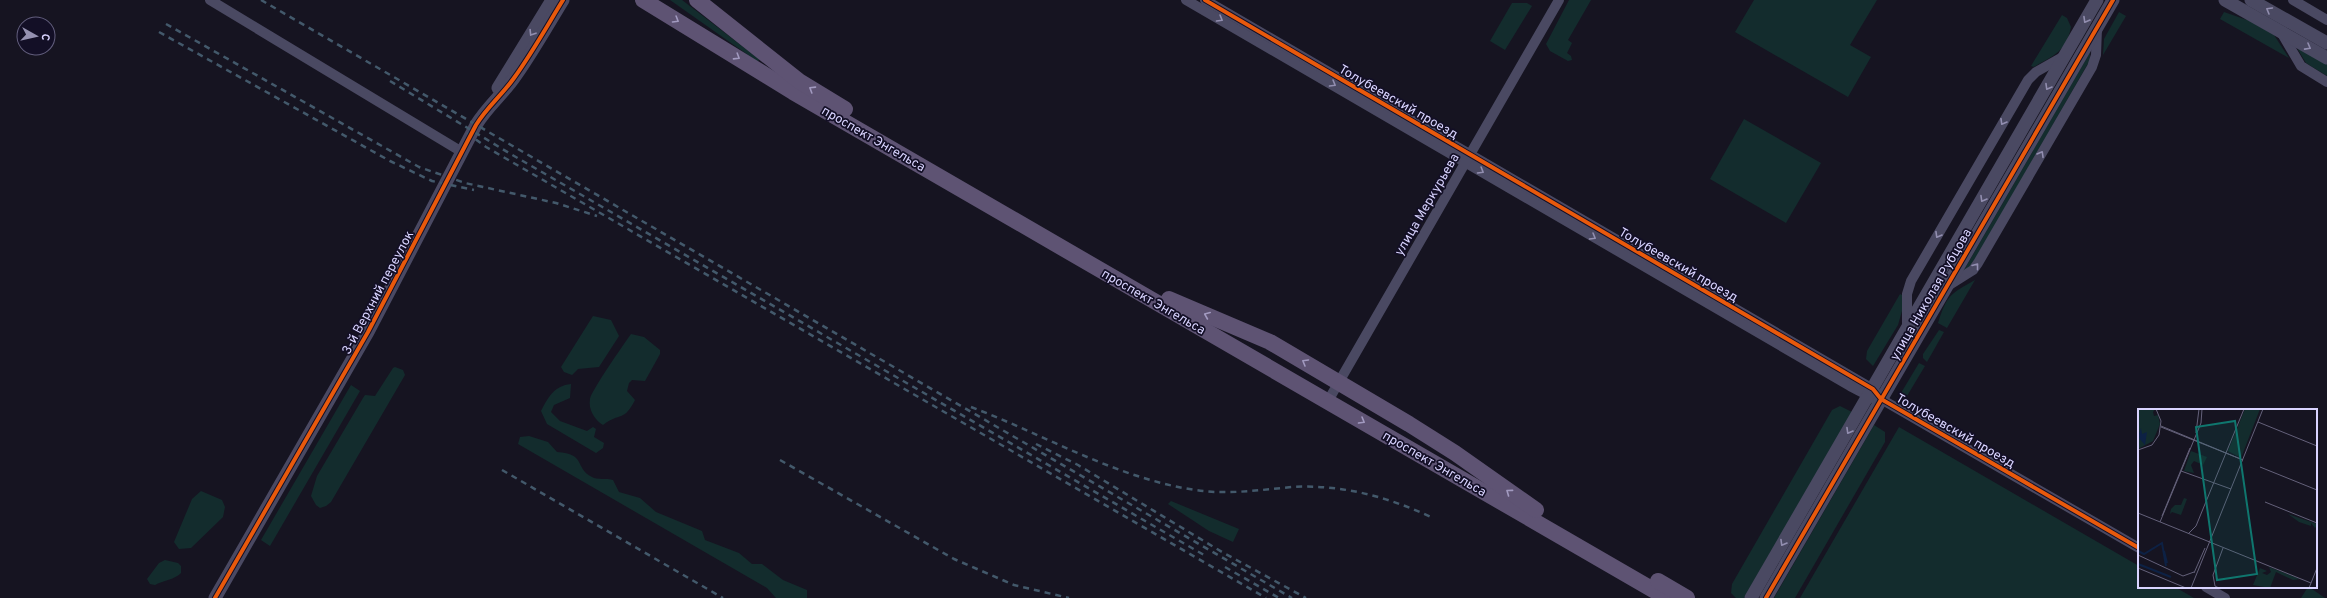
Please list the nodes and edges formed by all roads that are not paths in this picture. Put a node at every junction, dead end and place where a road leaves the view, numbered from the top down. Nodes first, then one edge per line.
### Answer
1 (210, 0) edge
2 (552, 0) edge
3 (563, 0) edge
4 (643, 0) edge
5 (697, 0) edge
6 (1186, 0) edge
7 (1206, 0) edge
8 (1559, 0) edge
9 (2098, 0) edge
10 (2113, 0) edge
11 (2225, 0) edge
12 (2251, 0) edge
13 (2293, 0) edge
14 (2327, 20) edge
15 (2282, 32) junction
16 (2327, 43) edge
17 (2066, 55) junction
18 (2327, 58) edge
19 (2327, 82) edge
20 (493, 100) junction
21 (462, 152) junction
22 (1467, 158) junction
23 (1907, 330) junction
24 (1339, 382) junction
25 (1874, 395) junction
26 (1328, 402) junction
27 (2138, 547) edge
28 (2208, 588) edge
29 (215, 598) edge
30 (1667, 598) edge
31 (1687, 598) edge
32 (1751, 598) edge
33 (1766, 598) edge
34 (2225, 598) edge

1 - 21 street
2 -> 20 street, 3-й Верхний переулок
3 - 20 street, 3-й Верхний переулок
4 -> 26 main road, проспект Энгельса
24 -> 5 main road, проспект Энгельса
6 -> 22 street, Толубеевский проезд
7 - 22 street, Толубеевский проезд
8 - 22 street, улица Меркурьева
9 -> 17 street, улица Николая Рубцова
25 -> 10 street, улица Николая Рубцова
11 - 15 street
16 -> 12 street
13 - 14 street
15 -> 18 street
15 - 19 street
17 -> 23 street, улица Николая Рубцова
17 -> 23 street
20 - 21 street, 3-й Верхний переулок
21 - 29 street, 3-й Верхний переулок
22 - 24 street, улица Меркурьева
22 - 25 street, Толубеевский проезд
23 - 25 street, улица Николая Рубцова
24 - 26 street, улица Меркурьева
31 -> 24 main road, проспект Энгельса
25 - 27 street, Толубеевский проезд
25 -> 32 street, улица Николая Рубцова
25 - 33 street, улица Николая Рубцова
26 -> 30 main road, проспект Энгельса
28 - 34 street

